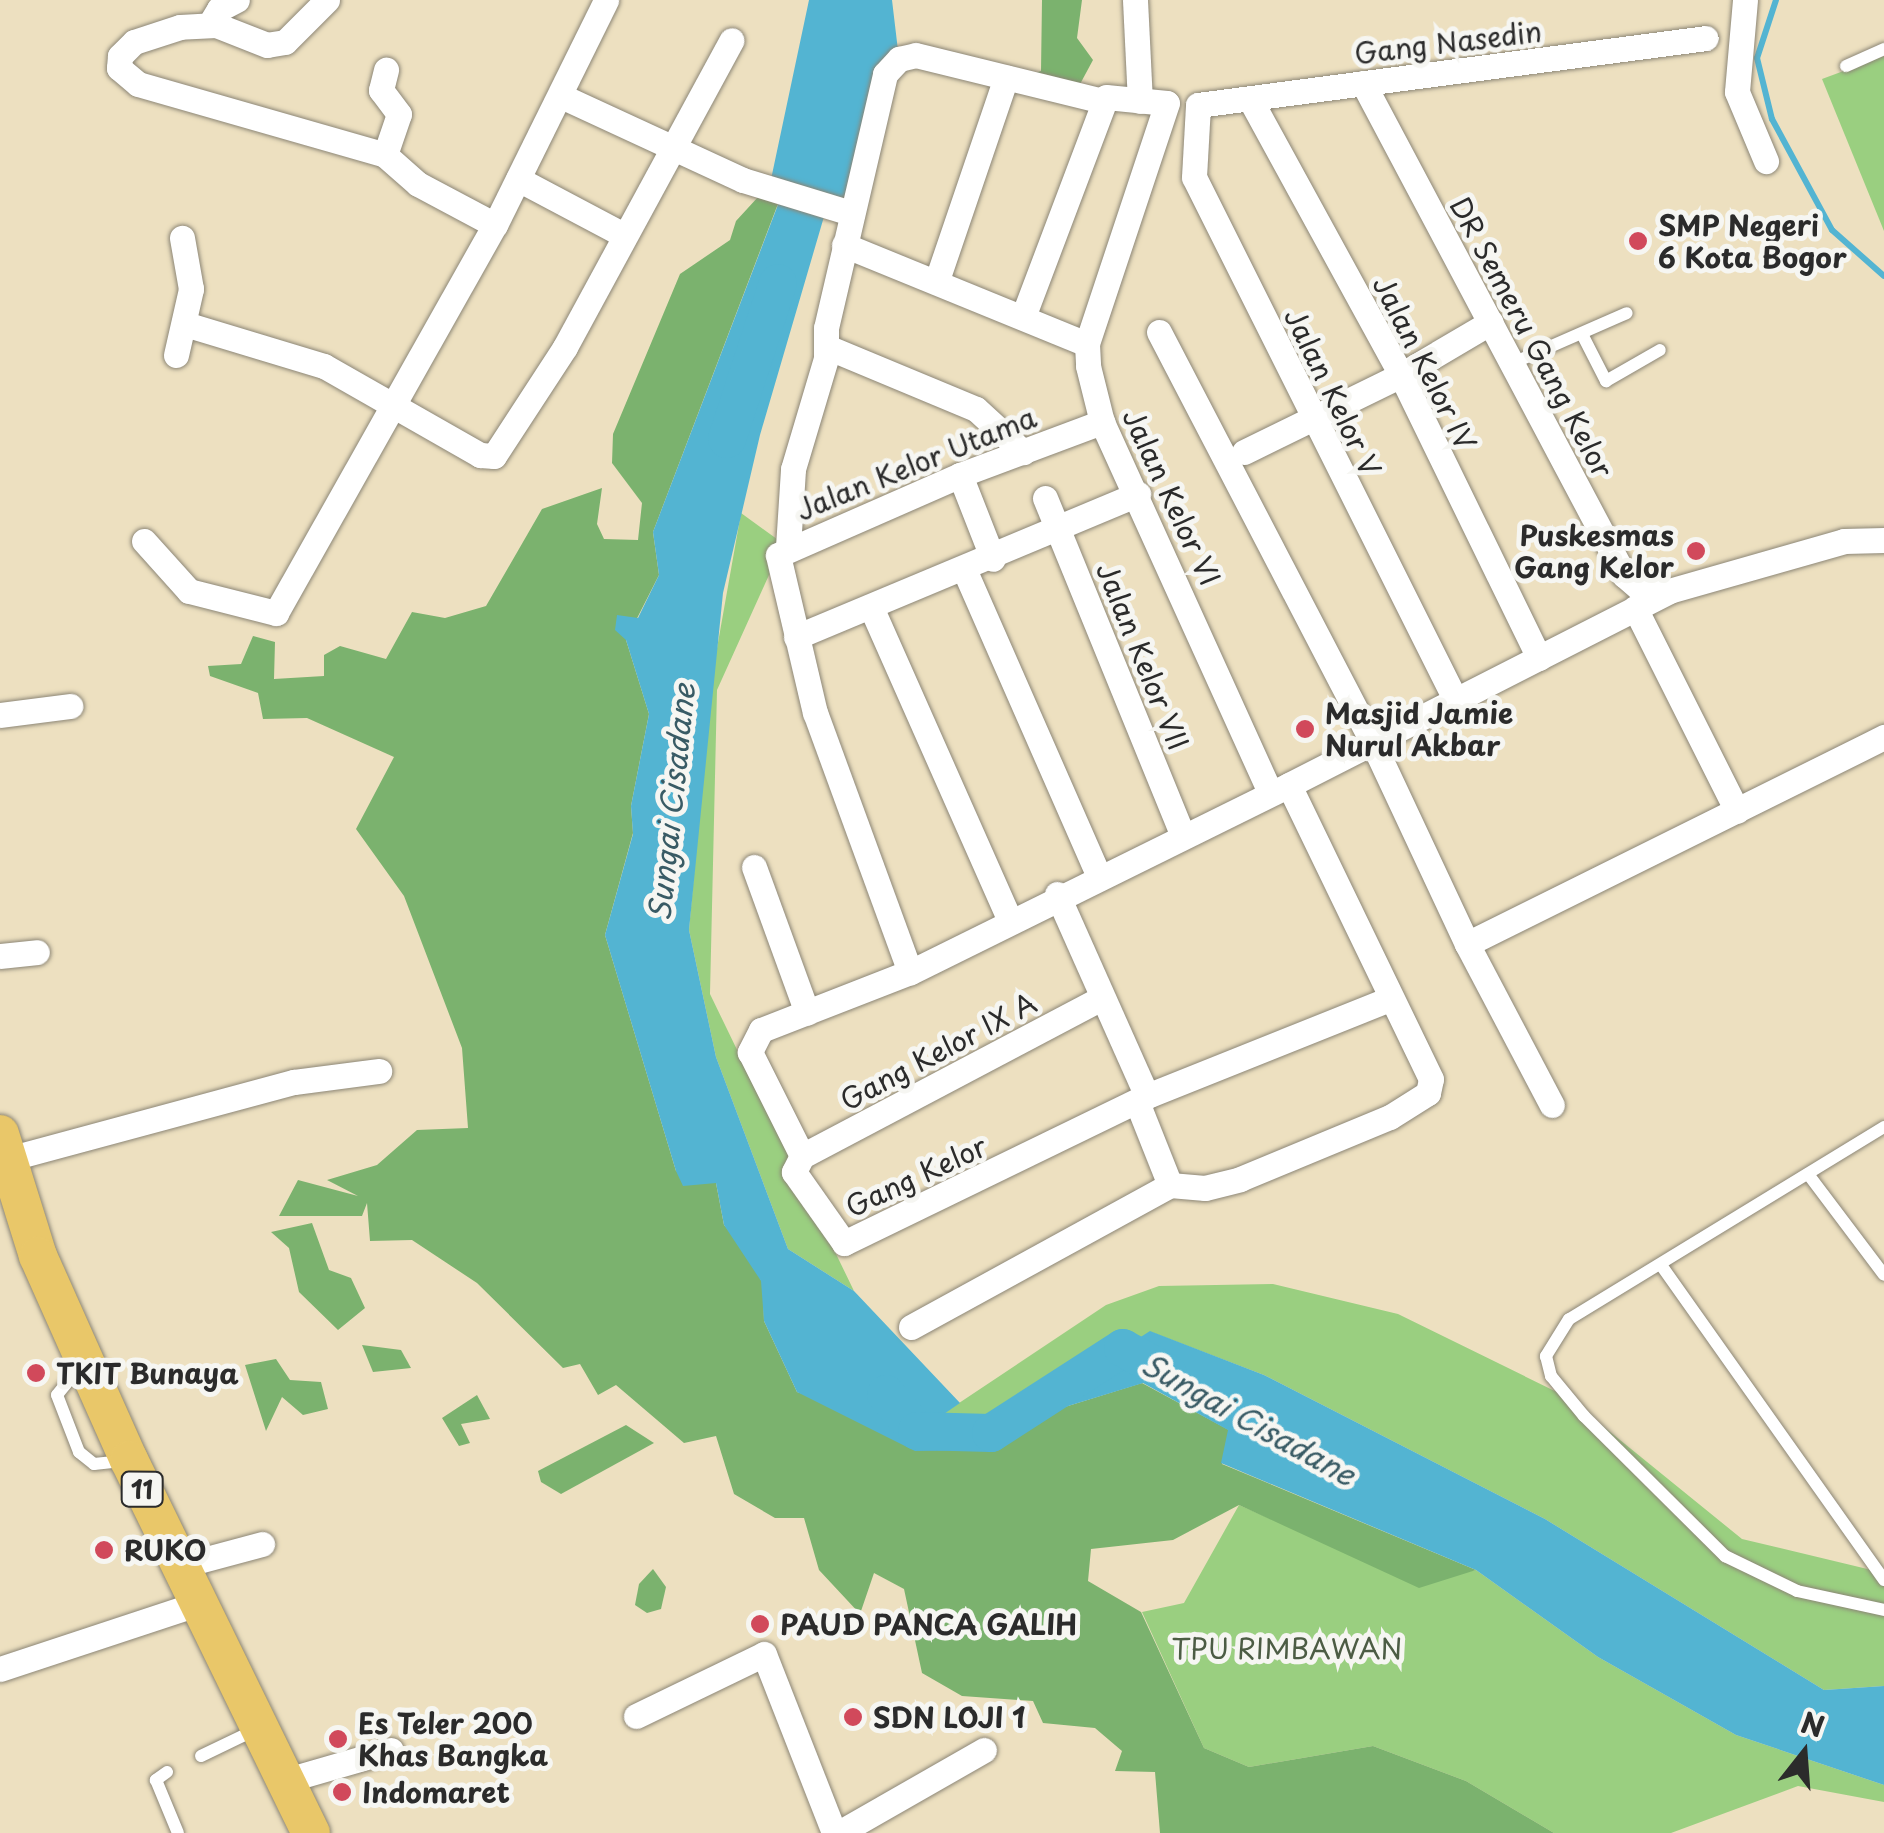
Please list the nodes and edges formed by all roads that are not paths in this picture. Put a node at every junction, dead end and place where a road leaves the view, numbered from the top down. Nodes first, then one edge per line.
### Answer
1 (237, 0) edge
2 (327, 0) edge
3 (606, 0) edge
4 (1136, 0) edge
5 (1745, 0) edge
6 (210, 24) junction
7 (1706, 38) dead end
8 (732, 40) dead end
9 (1884, 49) edge
10 (1846, 66) dead end
11 (386, 70) dead end
12 (1006, 76) junction
13 (1363, 83) junction
14 (561, 96) junction
15 (1250, 99) junction
16 (1103, 101) junction
17 (1140, 102) junction
18 (1198, 105) joint
19 (671, 149) junction
20 (385, 155) junction
21 (1766, 161) dead end
22 (518, 179) junction
23 (840, 208) junction
24 (494, 225) junction
25 (622, 234) junction
26 (182, 238) dead end
27 (844, 245) junction
28 (937, 280) junction
29 (1628, 313) dead end
30 (1023, 317) junction
31 (1492, 322) junction
32 (184, 324) junction
33 (1159, 332) dead end
34 (1582, 336) junction
35 (1087, 344) junction
36 (826, 347) junction
37 (1660, 350) dead end
38 (176, 355) dead end
39 (1513, 363) junction
40 (1401, 376) junction
41 (392, 402) junction
42 (1312, 420) junction
43 (1102, 422) junction
44 (1023, 452) junction
45 (1244, 452) dead end
46 (960, 475) junction
47 (1138, 494) junction
48 (1045, 498) dead end
49 (1060, 530) junction
50 (1884, 540) edge
51 (144, 541) dead end
52 (788, 547) junction
53 (993, 559) junction
54 (964, 569) junction
55 (1669, 591) junction
56 (871, 607) junction
57 (1636, 608) junction
58 (796, 637) junction
59 (1539, 658) junction
60 (1454, 697) junction
61 (70, 706) dead end
62 (0, 715) edge
63 (1884, 737) edge
64 (1372, 739) junction
65 (1279, 789) junction
66 (1737, 811) junction
67 (1183, 836) junction
68 (754, 867) dead end
69 (1099, 876) junction
70 (1058, 894) junction
71 (1009, 918) junction
72 (1467, 944) junction
73 (37, 952) dead end
74 (0, 956) edge
75 (910, 972) junction
76 (1102, 998) junction
77 (1389, 999) junction
78 (808, 1013) junction
79 (379, 1071) dead end
80 (1142, 1099) junction
81 (1552, 1104) dead end
82 (1884, 1127) edge
83 (4, 1146) edge
84 (802, 1156) junction
85 (1808, 1174) junction
86 (1170, 1184) junction
87 (1662, 1265) junction
88 (1884, 1275) edge
89 (912, 1326) dead end
90 (262, 1544) dead end
91 (180, 1566) junction
92 (1884, 1580) edge
93 (200, 1603) junction
94 (1884, 1610) edge
95 (0, 1669) edge
96 (636, 1716) dead end
97 (264, 1726) junction
98 (391, 1750) dead end
99 (984, 1750) dead end
100 (201, 1756) dead end
101 (167, 1772) dead end
102 (287, 1780) junction
103 (178, 1833) edge
104 (311, 1833) edge
105 (836, 1833) edge

1 - 6 street
2 - 6 street
3 - 14 street
4 - 17 street
5 - 21 street
6 - 20 street
7 - 13 street, Gang Nasedin
8 - 19 street
9 - 10 lane
11 - 20 street
12 - 16 street
12 - 23 street
12 - 28 street
13 - 15 street, Gang Nasedin
13 - 31 street, DR Semeru Gang Kelor
14 - 19 street
14 - 22 street
15 - 18 street, Gang Nasedin
15 - 40 street, Jalan Kelor IV
16 - 17 street
16 - 30 street
17 - 35 street, Jalan Kelor VI
18 - 42 street, Jalan Kelor V
19 - 23 street
19 - 25 street
20 - 24 street
22 - 24 street
22 - 25 street
23 - 27 street
24 - 41 street
25 - 41 street
26 - 32 street
27 - 28 street
27 - 36 street
28 - 30 street
29 - 34 lane
30 - 35 street
31 - 39 street, DR Semeru Gang Kelor
31 - 40 street
32 - 38 street
32 - 41 street
33 - 64 street
34 - 37 lane
34 - 39 lane
35 - 43 street, Jalan Kelor VI
36 - 44 street
36 - 52 street
39 - 55 street, DR Semeru Gang Kelor
40 - 42 street
40 - 59 street, Jalan Kelor IV
41 - 51 street
42 - 45 street
42 - 60 street, Jalan Kelor V
43 - 44 street, Jalan Kelor Utama
43 - 47 street, Jalan Kelor VI
44 - 46 street, Jalan Kelor Utama
46 - 52 street, Jalan Kelor Utama
46 - 53 street
47 - 49 street
47 - 65 street, Jalan Kelor VI
48 - 49 street, Jalan Kelor VII
49 - 53 street
49 - 67 street, Jalan Kelor VII
50 - 55 street, Gang Kelor
52 - 58 street, Jalan Kelor Utama
53 - 54 street
54 - 56 street
54 - 69 street
55 - 57 street, Gang Kelor
56 - 58 street
56 - 71 street
57 - 59 street, Gang Kelor
57 - 66 street
58 - 75 street, Jalan Kelor Utama
59 - 60 street, Gang Kelor
60 - 64 street, Gang Kelor
61 - 62 street
63 - 66 street
64 - 65 street, Gang Kelor
64 - 72 street
65 - 67 street, Gang Kelor
65 - 77 street
66 - 72 street
67 - 69 street, Gang Kelor
68 - 78 street
69 - 70 street, Gang Kelor
70 - 71 street, Gang Kelor
70 - 76 street
71 - 75 street, Gang Kelor
72 - 81 street
73 - 74 street
75 - 78 street, Gang Kelor
76 - 80 street
76 - 84 street, Gang Kelor IX A
77 - 80 street, Gang Kelor
77 - 86 street
78 - 84 street, Gang Kelor
79 - 83 street
80 - 84 street, Gang Kelor
80 - 86 street
82 - 85 lane
83 - 91 main road, 11
85 - 87 lane
85 - 88 lane
86 - 89 street
87 - 92 lane
87 - 94 lane
90 - 91 street
91 - 93 main road, 11
93 - 95 street
93 - 97 main road, 11
96 - 105 street
97 - 100 lane
97 - 102 main road, 11
98 - 102 street
99 - 105 street
101 - 103 lane
102 - 104 main road, 11

